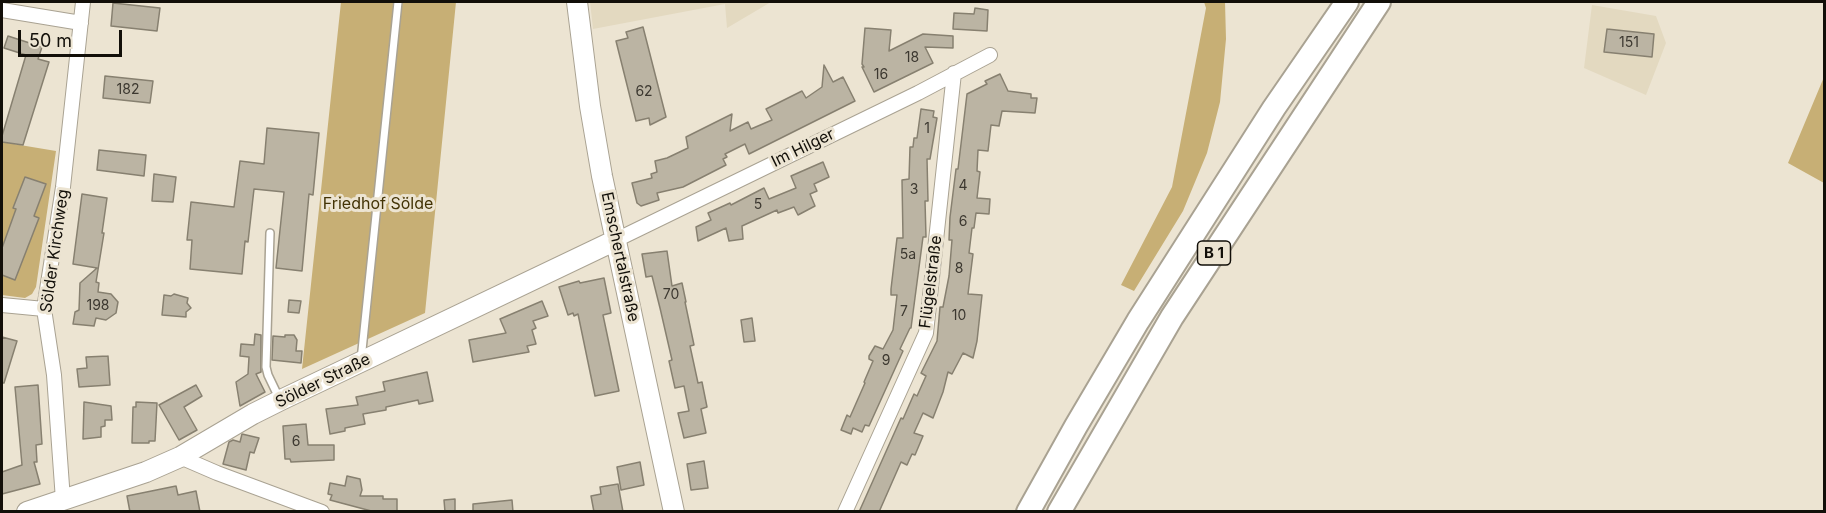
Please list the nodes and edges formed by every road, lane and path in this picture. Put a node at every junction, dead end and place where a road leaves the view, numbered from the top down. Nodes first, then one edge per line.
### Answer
1 (83, 2) edge
2 (398, 2) edge
3 (577, 2) edge
4 (1329, 2) edge
5 (1347, 2) edge
6 (1379, 2) edge
7 (2, 10) edge
8 (81, 23) junction
9 (1319, 41) junction
10 (990, 55) dead end
11 (954, 73) junction
12 (270, 233) dead end
13 (616, 240) junction
14 (2, 305) edge
15 (44, 309) junction
16 (361, 362) junction
17 (280, 401) junction
18 (180, 457) junction
19 (63, 500) junction
20 (294, 507) edge
21 (37, 510) edge
22 (322, 512) edge
23 (674, 512) edge
24 (845, 512) edge
25 (1028, 512) edge
26 (1059, 512) edge

1 - 8 street, Sölder Kirchweg
2 - 16 lane
3 - 13 main road, Emschertalstraße
4 - 9 highway
5 - 9 highway, B 1
6 - 26 highway, B 1
7 - 8 street
8 - 15 street, Sölder Kirchweg
9 - 25 highway, B 1
10 - 11 street, Im Hilger
11 - 13 street, Im Hilger
11 - 24 street, Flügelstraße
12 - 17 lane
13 - 16 main road, Sölder Straße
13 - 23 main road, Emschertalstraße
14 - 15 street
15 - 19 street, Sölder Kirchweg
16 - 17 main road, Sölder Straße
17 - 18 main road, Sölder Straße
18 - 19 main road, Sölder Straße
18 - 20 street
19 - 21 main road, Sölder Straße
20 - 22 street

